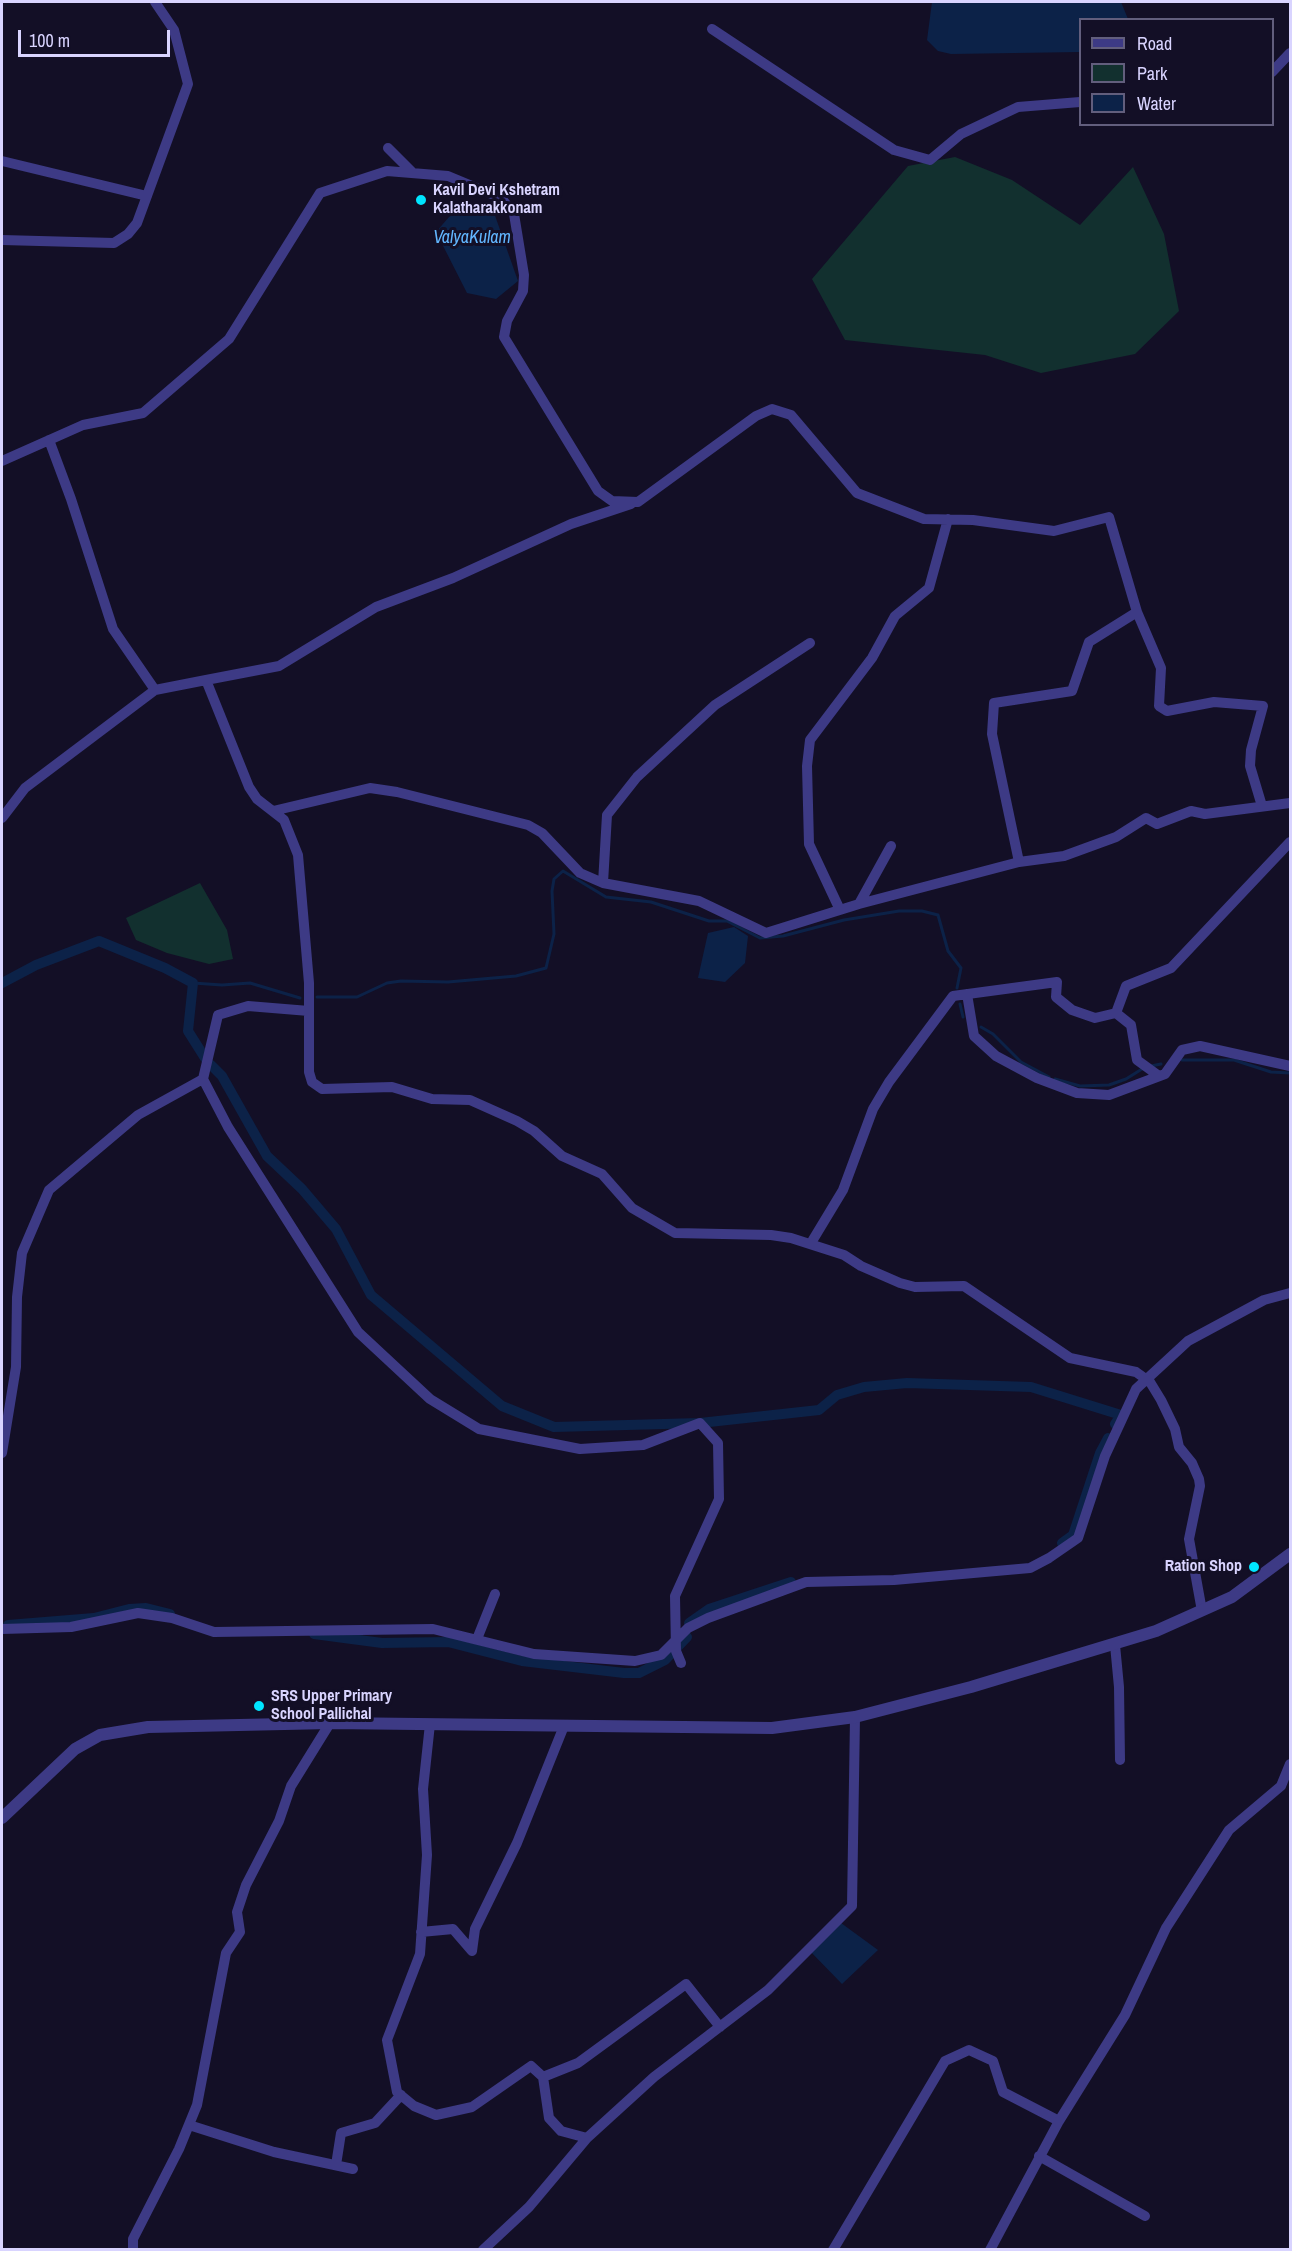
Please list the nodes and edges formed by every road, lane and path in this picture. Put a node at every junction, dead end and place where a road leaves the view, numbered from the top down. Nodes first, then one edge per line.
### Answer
1 (155, 2) edge
2 (712, 29) dead end
3 (1290, 53) edge
4 (1274, 70) edge
5 (1079, 102) edge
6 (388, 148) dead end
7 (2, 162) edge
8 (412, 173) junction
9 (147, 196) junction
10 (2, 240) edge
11 (49, 440) junction
12 (2, 461) edge
13 (638, 502) junction
14 (948, 519) junction
15 (1137, 612) junction
16 (810, 643) dead end
17 (206, 680) junction
18 (154, 690) junction
19 (1290, 802) edge
20 (1263, 806) junction
21 (273, 811) junction
22 (2, 818) edge
23 (1290, 842) edge
24 (891, 846) dead end
25 (1019, 862) junction
26 (603, 883) junction
27 (859, 904) junction
28 (840, 910) junction
29 (967, 994) junction
30 (309, 1011) junction
31 (1116, 1013) junction
32 (1290, 1066) edge
33 (1159, 1076) junction
34 (203, 1079) junction
35 (811, 1243) junction
36 (1290, 1293) edge
37 (1145, 1379) junction
38 (2, 1452) edge
39 (1290, 1554) edge
40 (495, 1594) dead end
41 (1202, 1611) junction
42 (2, 1629) edge
43 (477, 1639) junction
44 (676, 1640) junction
45 (1115, 1645) junction
46 (681, 1663) dead end
47 (855, 1717) junction
48 (330, 1723) junction
49 (430, 1724) junction
50 (564, 1726) junction
51 (1119, 1760) dead end
52 (1290, 1764) edge
53 (2, 1818) edge
54 (421, 1932) junction
55 (720, 2027) junction
56 (543, 2077) junction
57 (401, 2095) junction
58 (1059, 2121) junction
59 (189, 2125) junction
60 (587, 2138) junction
61 (1039, 2156) junction
62 (336, 2165) junction
63 (353, 2169) dead end
64 (1145, 2216) dead end
65 (133, 2250) edge
66 (483, 2250) edge
67 (833, 2250) edge
68 (990, 2250) edge

1 - 9 street
2 - 5 street
3 - 4 street
6 - 8 street
7 - 9 street
8 - 11 street
8 - 13 street
9 - 10 street
11 - 12 street
11 - 18 street
13 - 14 street
13 - 17 street
14 - 15 street
14 - 28 street
15 - 20 street
15 - 25 street
16 - 26 street
17 - 18 street
17 - 21 street
18 - 22 street
19 - 20 street
20 - 25 street
21 - 26 street
21 - 30 street
23 - 31 street
24 - 27 street
25 - 27 street
26 - 28 street
27 - 28 street
29 - 31 street
29 - 33 street
29 - 35 street
30 - 34 street
30 - 35 street
31 - 33 street
32 - 33 street
34 - 38 street
34 - 44 street
35 - 37 street
36 - 37 street
37 - 41 street
37 - 44 street
39 - 41 street
40 - 43 street
41 - 45 street
42 - 43 street
43 - 44 street
44 - 46 street
45 - 47 street
45 - 51 street
47 - 50 street
47 - 55 street
48 - 49 street
48 - 53 street
48 - 59 street
49 - 50 street
49 - 54 street
50 - 54 street
52 - 58 street
54 - 57 street
55 - 56 street
55 - 60 street
56 - 57 street
56 - 60 street
57 - 62 street
58 - 61 street
58 - 67 street
59 - 62 street
59 - 65 street
60 - 66 street
61 - 64 street
61 - 68 street
62 - 63 street

